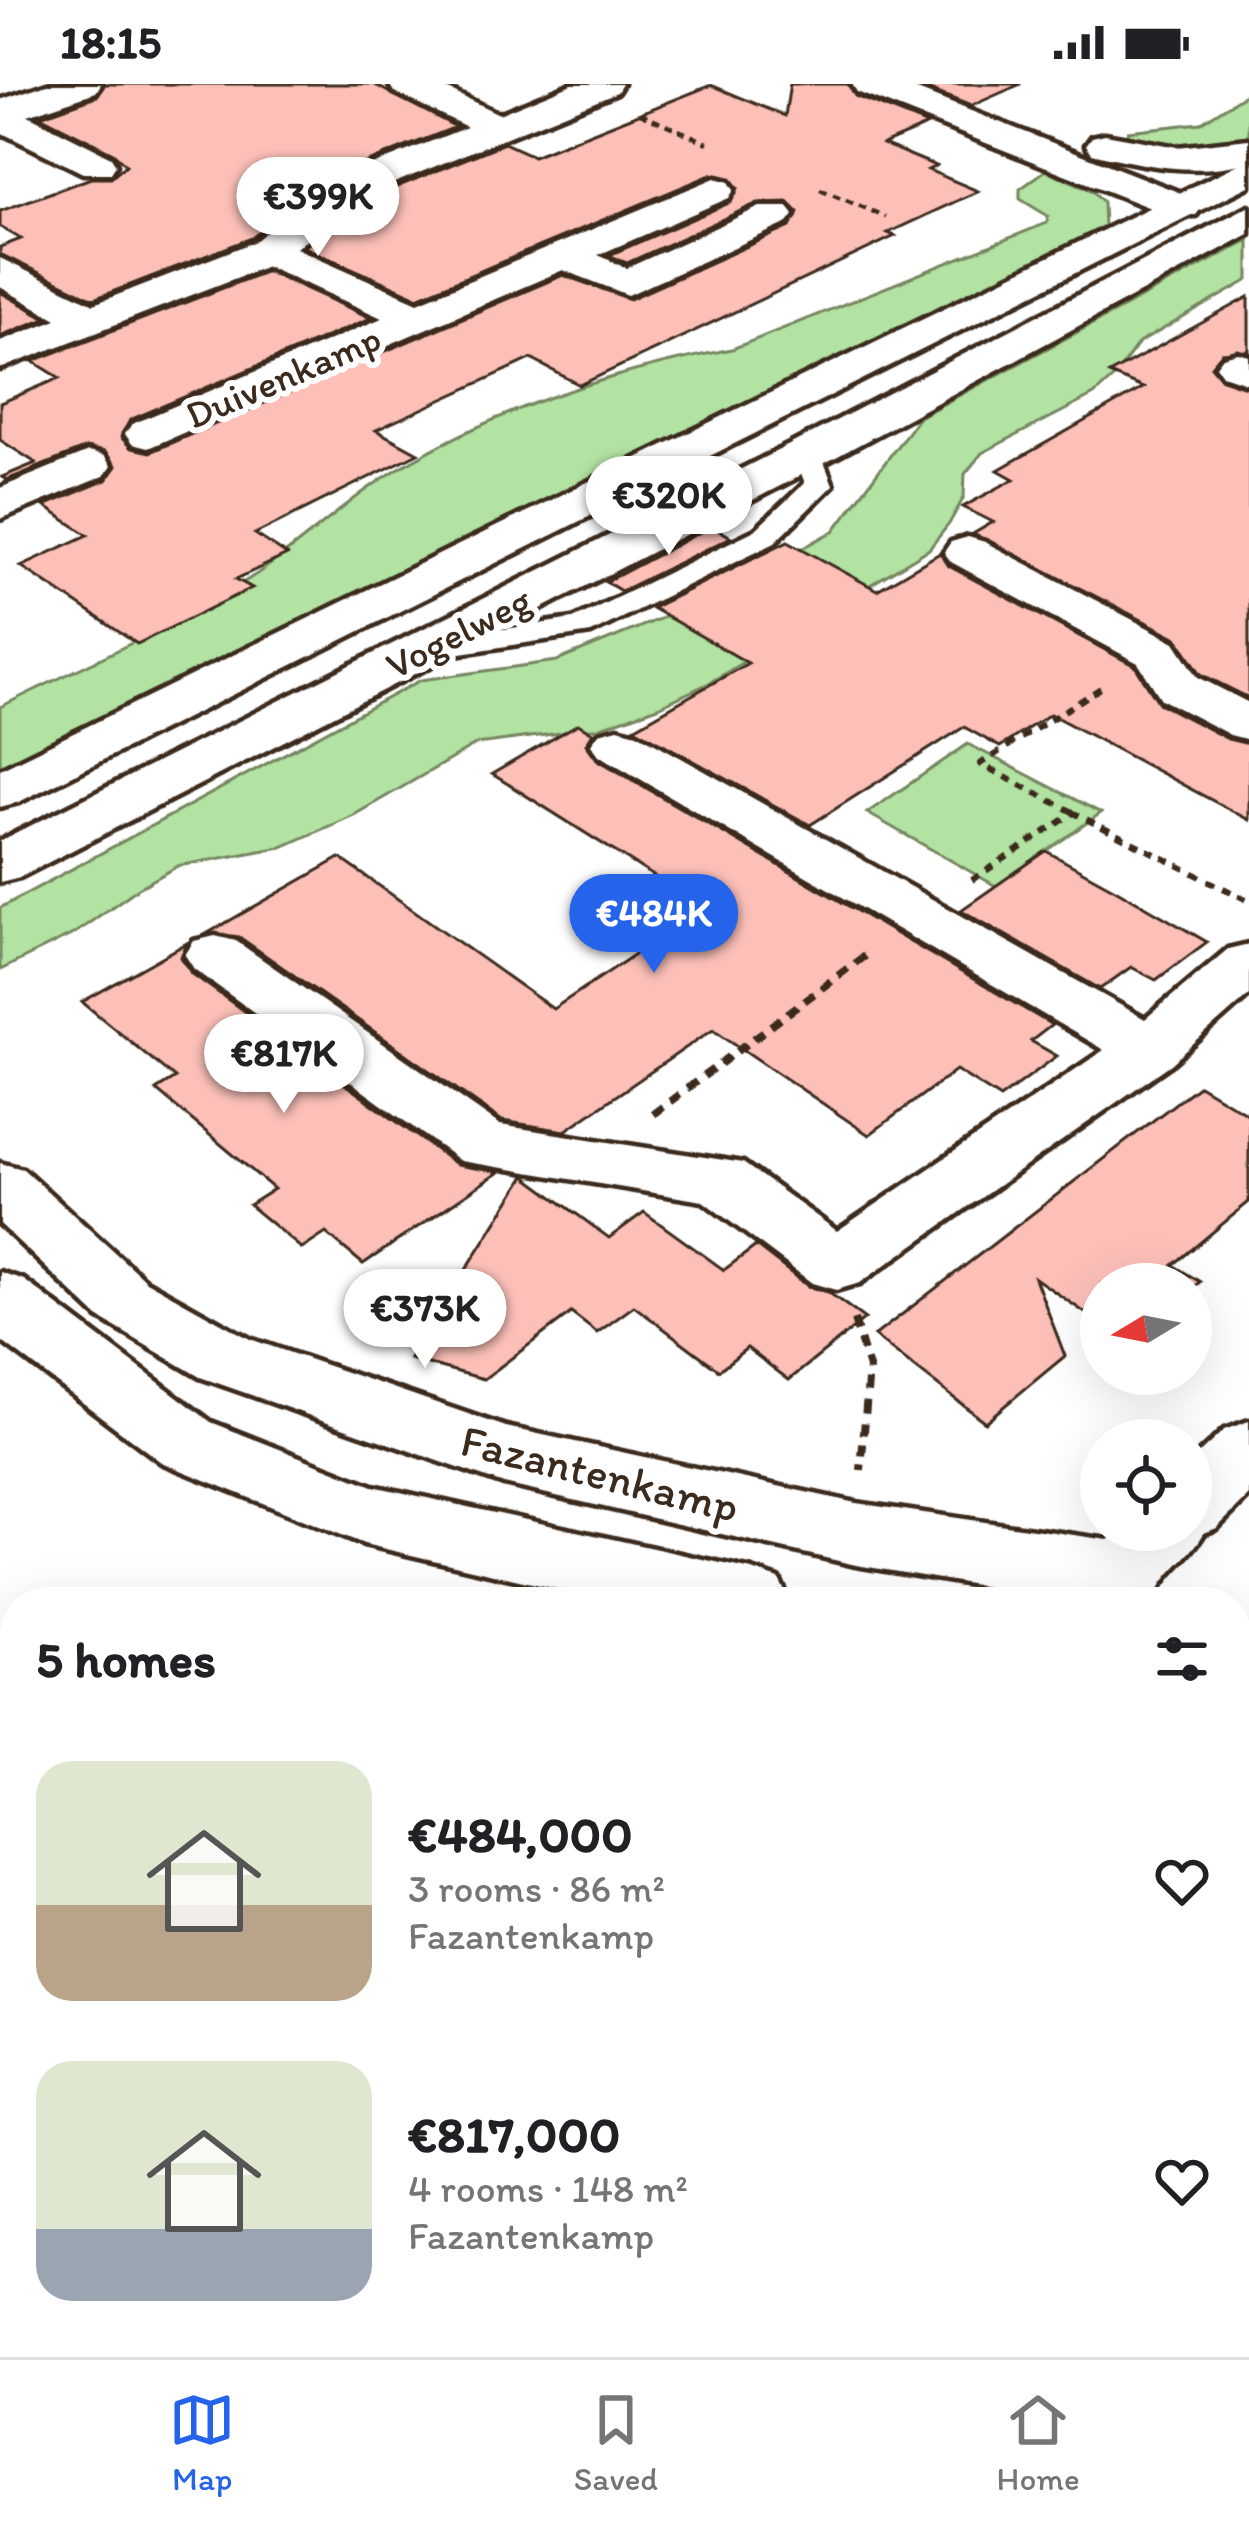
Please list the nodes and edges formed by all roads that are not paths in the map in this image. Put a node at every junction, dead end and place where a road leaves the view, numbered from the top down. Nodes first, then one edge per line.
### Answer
1 (83, 84) edge
2 (407, 84) edge
3 (491, 84) edge
4 (870, 84) edge
5 (943, 84) edge
6 (618, 97) edge
7 (445, 103) junction
8 (3, 120) edge
9 (495, 126) junction
10 (1097, 143) junction
11 (1249, 150) edge
12 (98, 165) dead end
13 (715, 190) road end
14 (1229, 202) edge
15 (774, 215) dead end
16 (268, 250) junction
17 (562, 255) junction
18 (0, 270) edge
19 (418, 318) junction
20 (93, 321) junction
21 (0, 356) edge
22 (148, 434) dead end
23 (88, 466) dead end
24 (0, 505) edge
25 (968, 552) dead end
26 (1249, 724) edge
27 (618, 744) dead end
28 (0, 790) edge
29 (0, 864) edge
30 (215, 955) dead end
31 (1249, 964) edge
32 (1149, 1049) junction
33 (0, 1186) edge
34 (0, 1298) edge
35 (1249, 1450) edge
36 (1212, 1486) edge
37 (1136, 1569) edge
38 (686, 1587) edge

1 - 8 street
2 - 7 street
3 - 7 street
4 - 14 street
5 - 10 street
6 - 9 street
7 - 9 street
8 - 12 street
9 - 16 street
10 - 11 street
10 - 14 street
13 - 17 street, Duivenkamp
14 - 28 street, Vogelweg
14 - 29 street, Vogelweg
15 - 17 street
16 - 19 street, Duivenkamp
16 - 20 street
17 - 19 street, Duivenkamp
18 - 20 street
19 - 22 street, Duivenkamp
20 - 21 street
23 - 24 street
25 - 26 street
27 - 32 street
30 - 32 street
31 - 32 street
33 - 37 street, Fazantenkamp
34 - 38 street, Fazantenkamp
35 - 36 street

